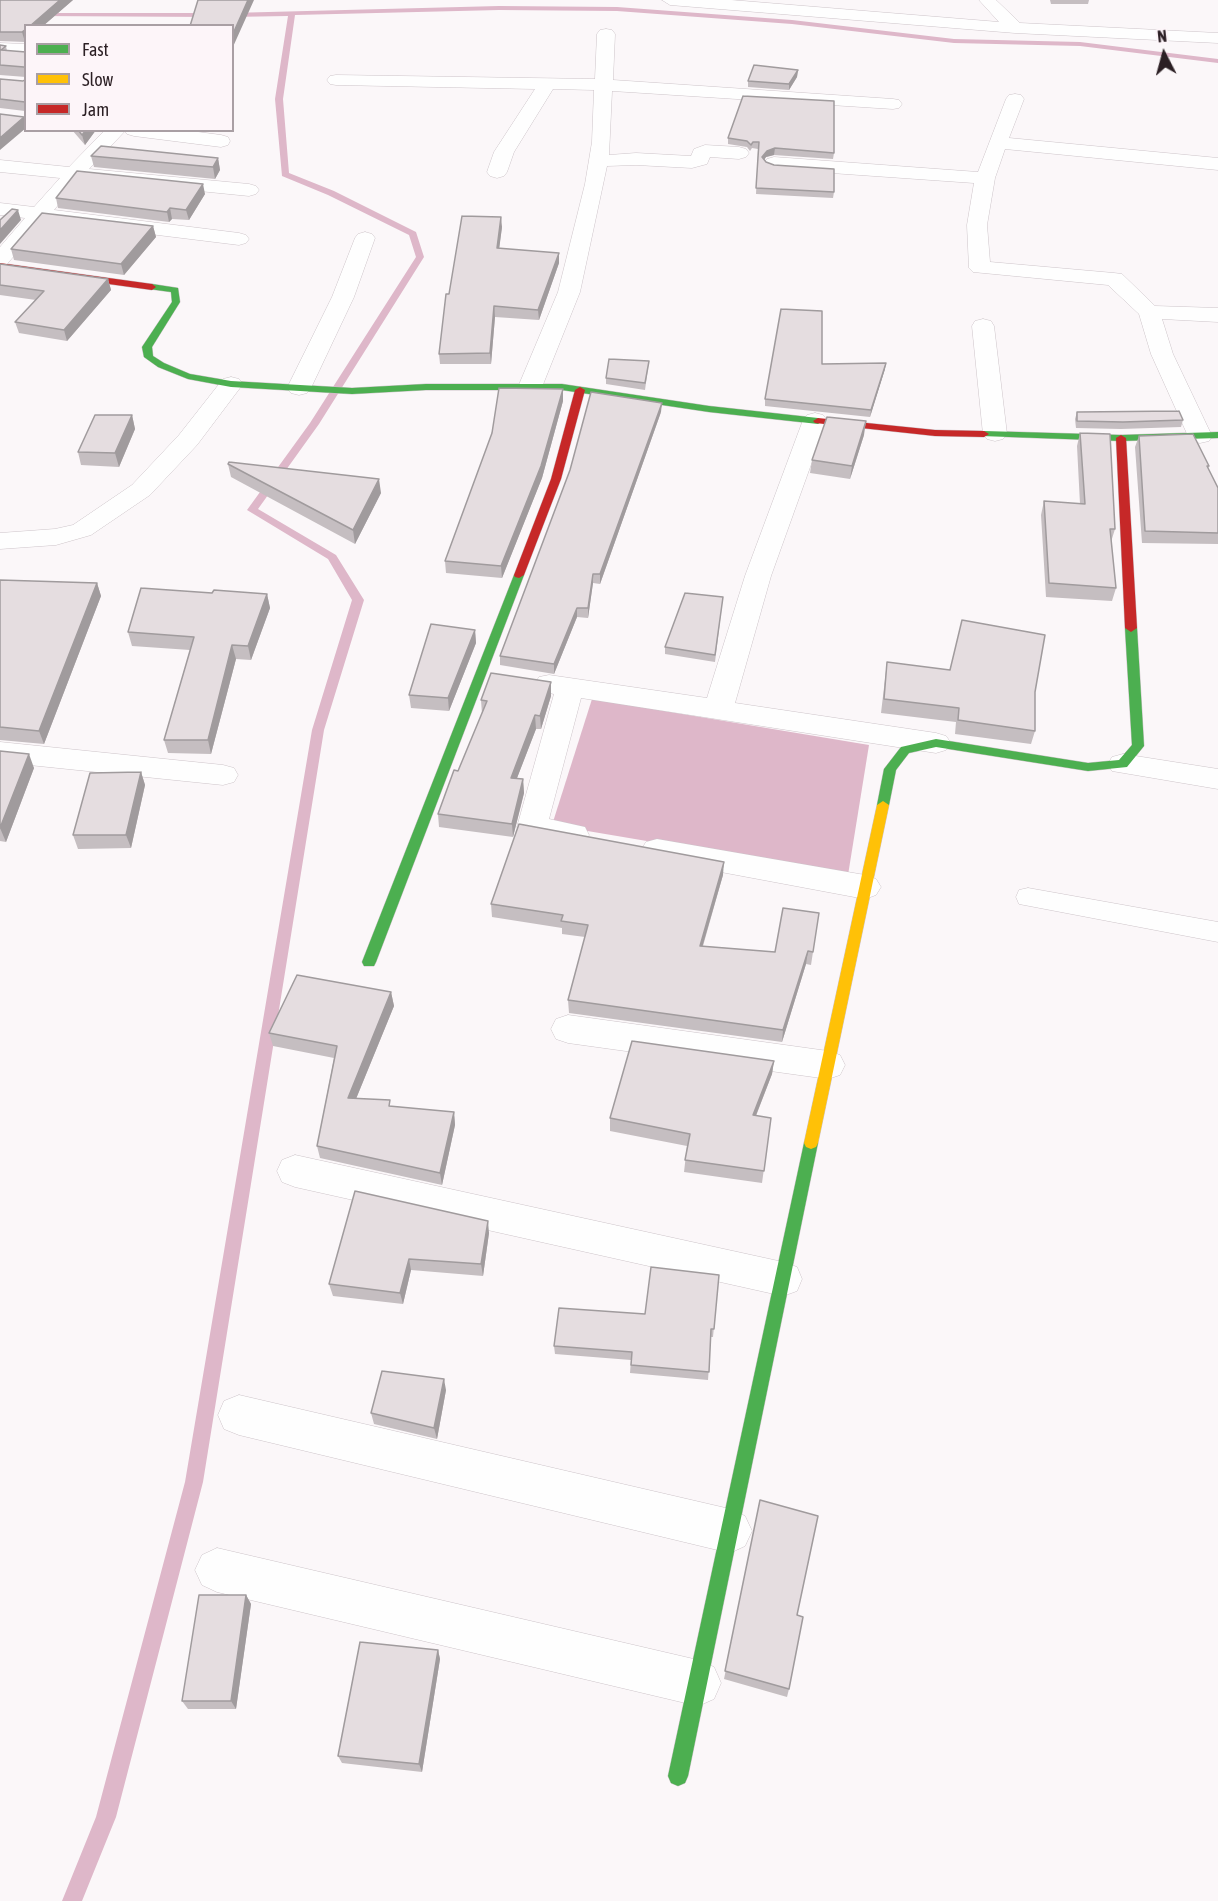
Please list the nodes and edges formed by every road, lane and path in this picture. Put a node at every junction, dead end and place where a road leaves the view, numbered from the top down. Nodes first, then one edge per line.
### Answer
1 (670, 0) edge
2 (987, 0) edge
3 (753, 3) edge
4 (1015, 28) junction
5 (606, 34) dead end
6 (1218, 38) edge
7 (0, 48) edge
8 (24, 49) edge
9 (336, 80) dead end
10 (547, 85) junction
11 (602, 85) junction
12 (1015, 99) dead end
13 (893, 104) dead end
14 (114, 132) edge
15 (150, 132) edge
16 (221, 141) dead end
17 (998, 143) junction
18 (739, 153) edge
19 (598, 161) junction
20 (774, 163) edge
21 (1218, 164) edge
22 (0, 166) edge
23 (497, 172) dead end
24 (74, 173) junction
25 (985, 177) junction
26 (249, 190) dead end
27 (0, 209) edge
28 (40, 213) junction
29 (365, 238) dead end
30 (239, 239) dead end
31 (0, 260) edge
32 (0, 266) edge
33 (1149, 312) junction
34 (1218, 315) edge
35 (984, 326) dead end
36 (231, 384) junction
37 (530, 387) junction
38 (307, 389) junction
39 (580, 390) junction
40 (815, 420) junction
41 (995, 434) junction
42 (1209, 436) edge
43 (1121, 438) junction
44 (0, 541) edge
45 (504, 677) junction
46 (570, 687) junction
47 (718, 710) junction
48 (936, 743) junction
49 (0, 752) edge
50 (1123, 764) junction
51 (223, 775) dead end
52 (1218, 779) edge
53 (865, 887) junction
54 (1028, 897) dead end
55 (1218, 932) edge
56 (369, 962) dead end
57 (568, 1029) dead end
58 (828, 1065) junction
59 (296, 1172) dead end
60 (783, 1279) junction
61 (239, 1415) dead end
62 (730, 1531) junction
63 (217, 1570) dead end
64 (699, 1683) junction
65 (678, 1776) dead end

1 - 3 street
2 - 4 street
3 - 4 street
4 - 6 street
5 - 11 street
7 - 8 street
9 - 10 street
10 - 11 street
10 - 23 street
11 - 13 street
11 - 19 street
12 - 17 street
14 - 24 street
15 - 16 street
17 - 21 street
17 - 25 street
18 - 19 street
19 - 37 street
20 - 25 street
22 - 24 street
24 - 26 street
24 - 28 street
25 - 33 street
27 - 28 street
28 - 30 street
28 - 31 street
29 - 38 street
32 - 36 street
33 - 34 street
33 - 42 street
35 - 41 street
36 - 38 street
36 - 44 street
37 - 38 street
37 - 39 street
39 - 40 street
39 - 45 street
40 - 41 street
40 - 47 street
41 - 43 street
42 - 43 street
43 - 50 street
45 - 46 street
45 - 56 street
46 - 47 street
46 - 53 street
47 - 48 street
48 - 50 street
48 - 53 street
49 - 51 street
50 - 52 street
53 - 58 street
54 - 55 lane
57 - 58 street
58 - 60 street
59 - 60 street
60 - 62 street
61 - 62 street
62 - 64 street
63 - 64 street
64 - 65 street

